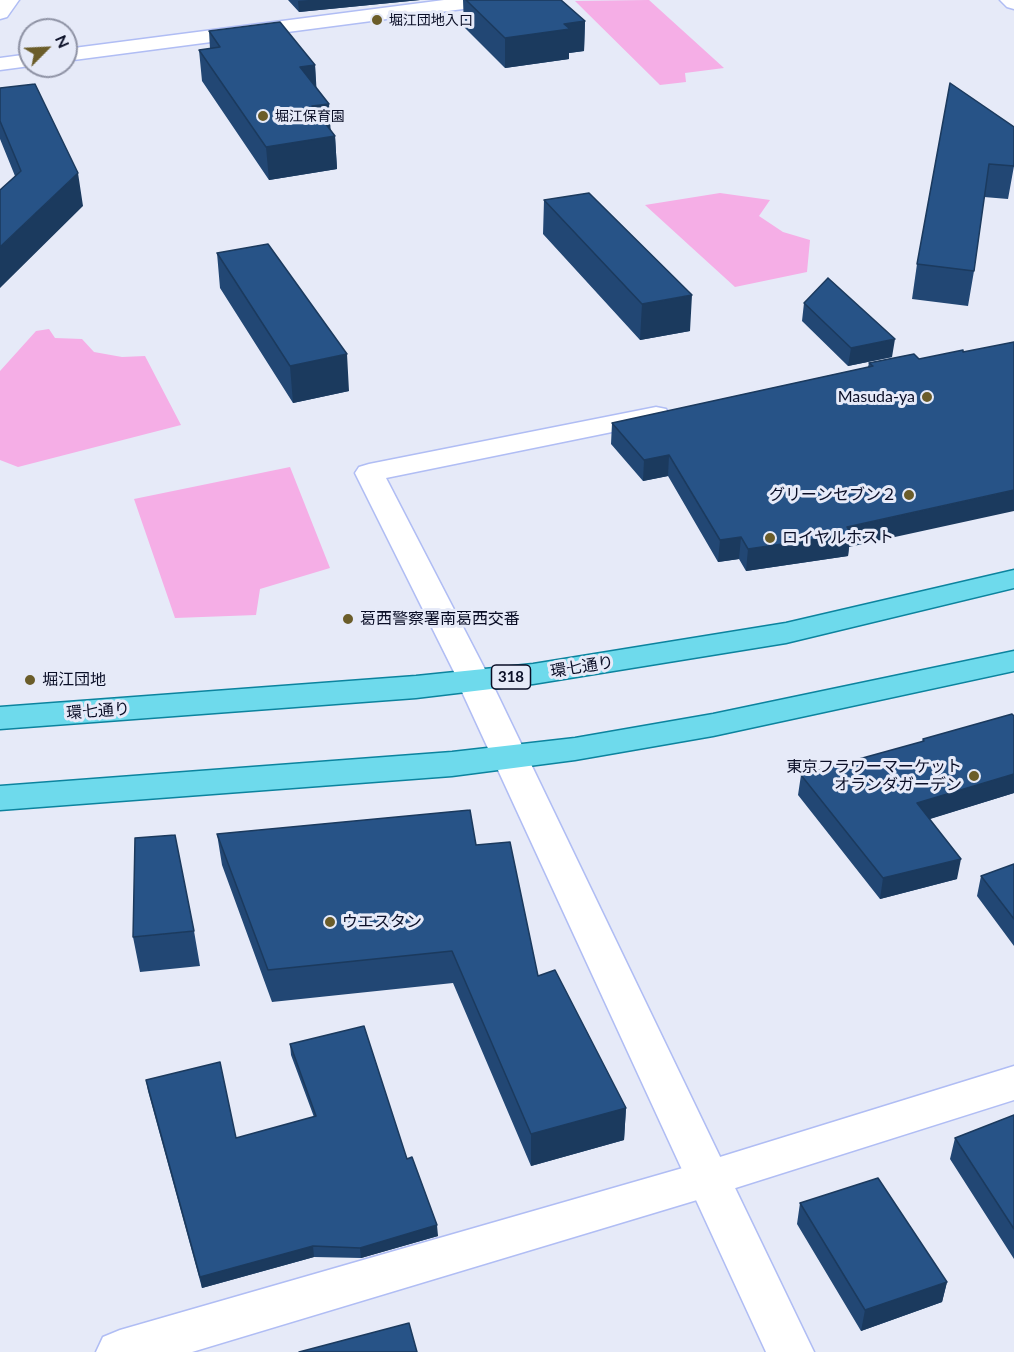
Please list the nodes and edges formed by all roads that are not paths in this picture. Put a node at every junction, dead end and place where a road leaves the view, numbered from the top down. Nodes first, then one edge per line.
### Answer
1 (10, 0) edge
2 (486, 0) edge
3 (1009, 0) edge
4 (1014, 3) edge
5 (0, 13) edge
6 (78, 53) edge
7 (18, 62) edge
8 (0, 64) edge
9 (687, 409) edge
10 (1014, 579) edge
11 (1014, 662) edge
12 (474, 681) junction
13 (0, 718) edge
14 (512, 757) junction
15 (0, 798) edge
16 (1014, 1083) edge
17 (708, 1179) junction
18 (120, 1352) edge
19 (790, 1352) edge

1 - 5 street
2 - 6 street
3 - 4 street
7 - 8 street
9 - 12 street
10 - 12 main road, 環七通り / 318
11 - 14 main road
12 - 13 main road, 環七通り / 318
12 - 14 street
14 - 15 main road
14 - 17 street
16 - 17 street
17 - 18 street
17 - 19 street

